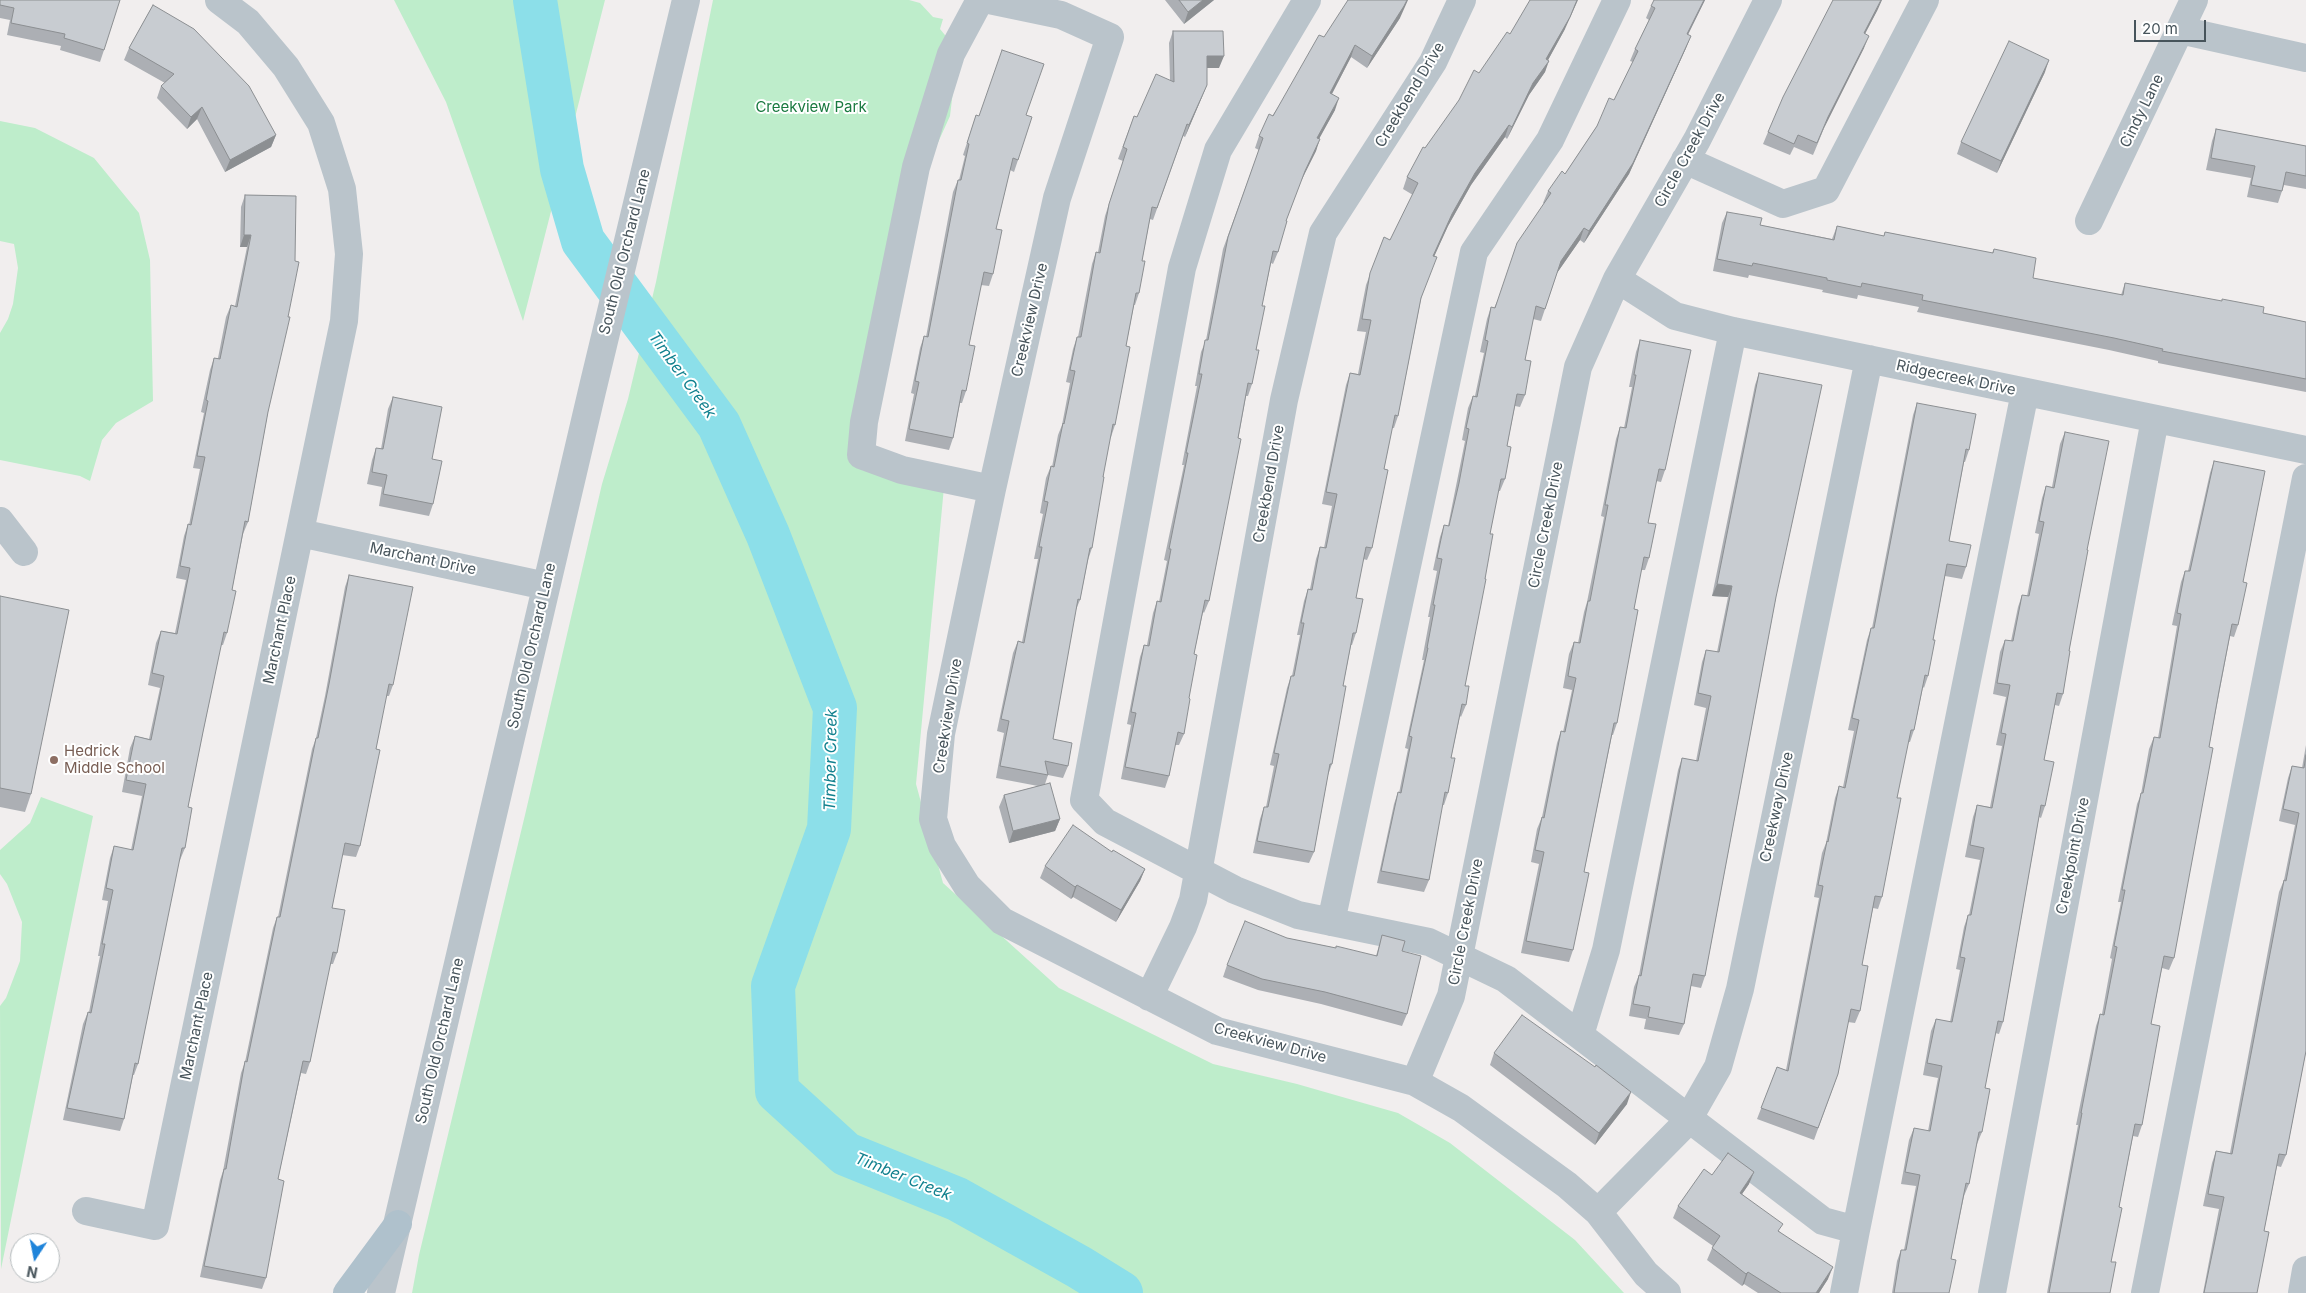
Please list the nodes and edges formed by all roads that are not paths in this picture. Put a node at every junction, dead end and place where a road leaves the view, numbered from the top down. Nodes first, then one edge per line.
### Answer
1 (219, 0) edge
2 (686, 0) edge
3 (980, 0) edge
4 (989, 0) edge
5 (1307, 0) edge
6 (1462, 0) edge
7 (1617, 0) edge
8 (1768, 0) edge
9 (1926, 0) edge
10 (2194, 0) edge
11 (2180, 30) junction
12 (2306, 58) edge
13 (1686, 160) junction
14 (2089, 221) dead end
15 (1617, 279) junction
16 (1733, 331) junction
17 (1869, 360) junction
18 (2025, 392) junction
19 (2154, 419) junction
20 (2306, 450) edge
21 (2306, 478) edge
22 (992, 489) junction
23 (0, 521) edge
24 (300, 533) junction
25 (24, 552) dead end
26 (546, 586) junction
27 (1200, 871) junction
28 (1331, 922) junction
29 (1459, 956) junction
30 (1149, 997) junction
31 (1580, 1035) junction
32 (1415, 1082) junction
33 (1688, 1118) junction
34 (86, 1211) dead end
35 (1598, 1212) junction
36 (398, 1224) junction
37 (1856, 1230) junction
38 (2306, 1270) edge
39 (347, 1293) edge
40 (382, 1293) edge
41 (1667, 1293) edge
42 (1844, 1293) edge
43 (1992, 1293) edge
44 (2145, 1293) edge
45 (2302, 1293) edge

1 - 24 street, Marchant Place
2 - 26 street, South Old Orchard Lane
3 - 22 street
4 - 22 street, Creekview Drive
5 - 27 street
6 - 27 street, Creekbend Drive
7 - 28 street
8 - 13 street, Circle Creek Drive
9 - 13 street
10 - 11 street, Cindy Lane
11 - 12 street
11 - 14 street, Cindy Lane
13 - 15 street, Circle Creek Drive
15 - 16 street, Ridgecreek Drive
15 - 29 street, Circle Creek Drive
16 - 17 street, Ridgecreek Drive
16 - 31 street
17 - 18 street, Ridgecreek Drive
17 - 33 street, Creekway Drive
18 - 19 street, Ridgecreek Drive
18 - 37 street
19 - 20 street, Ridgecreek Drive
19 - 43 street, Creekpoint Drive
21 - 44 street
22 - 30 street, Creekview Drive
23 - 25 street
24 - 26 street, Marchant Drive
24 - 34 street, Marchant Place
26 - 36 street, South Old Orchard Lane
27 - 28 street
27 - 30 street, Creekbend Drive
28 - 29 street
29 - 31 street
29 - 32 street, Circle Creek Drive
30 - 32 street, Creekview Drive
31 - 33 street
32 - 35 street, Creekview Drive
33 - 35 street, Creekway Drive
33 - 37 street
35 - 41 street, Creekview Drive
36 - 39 main road
36 - 40 street, South Old Orchard Lane
37 - 42 street
38 - 45 street

